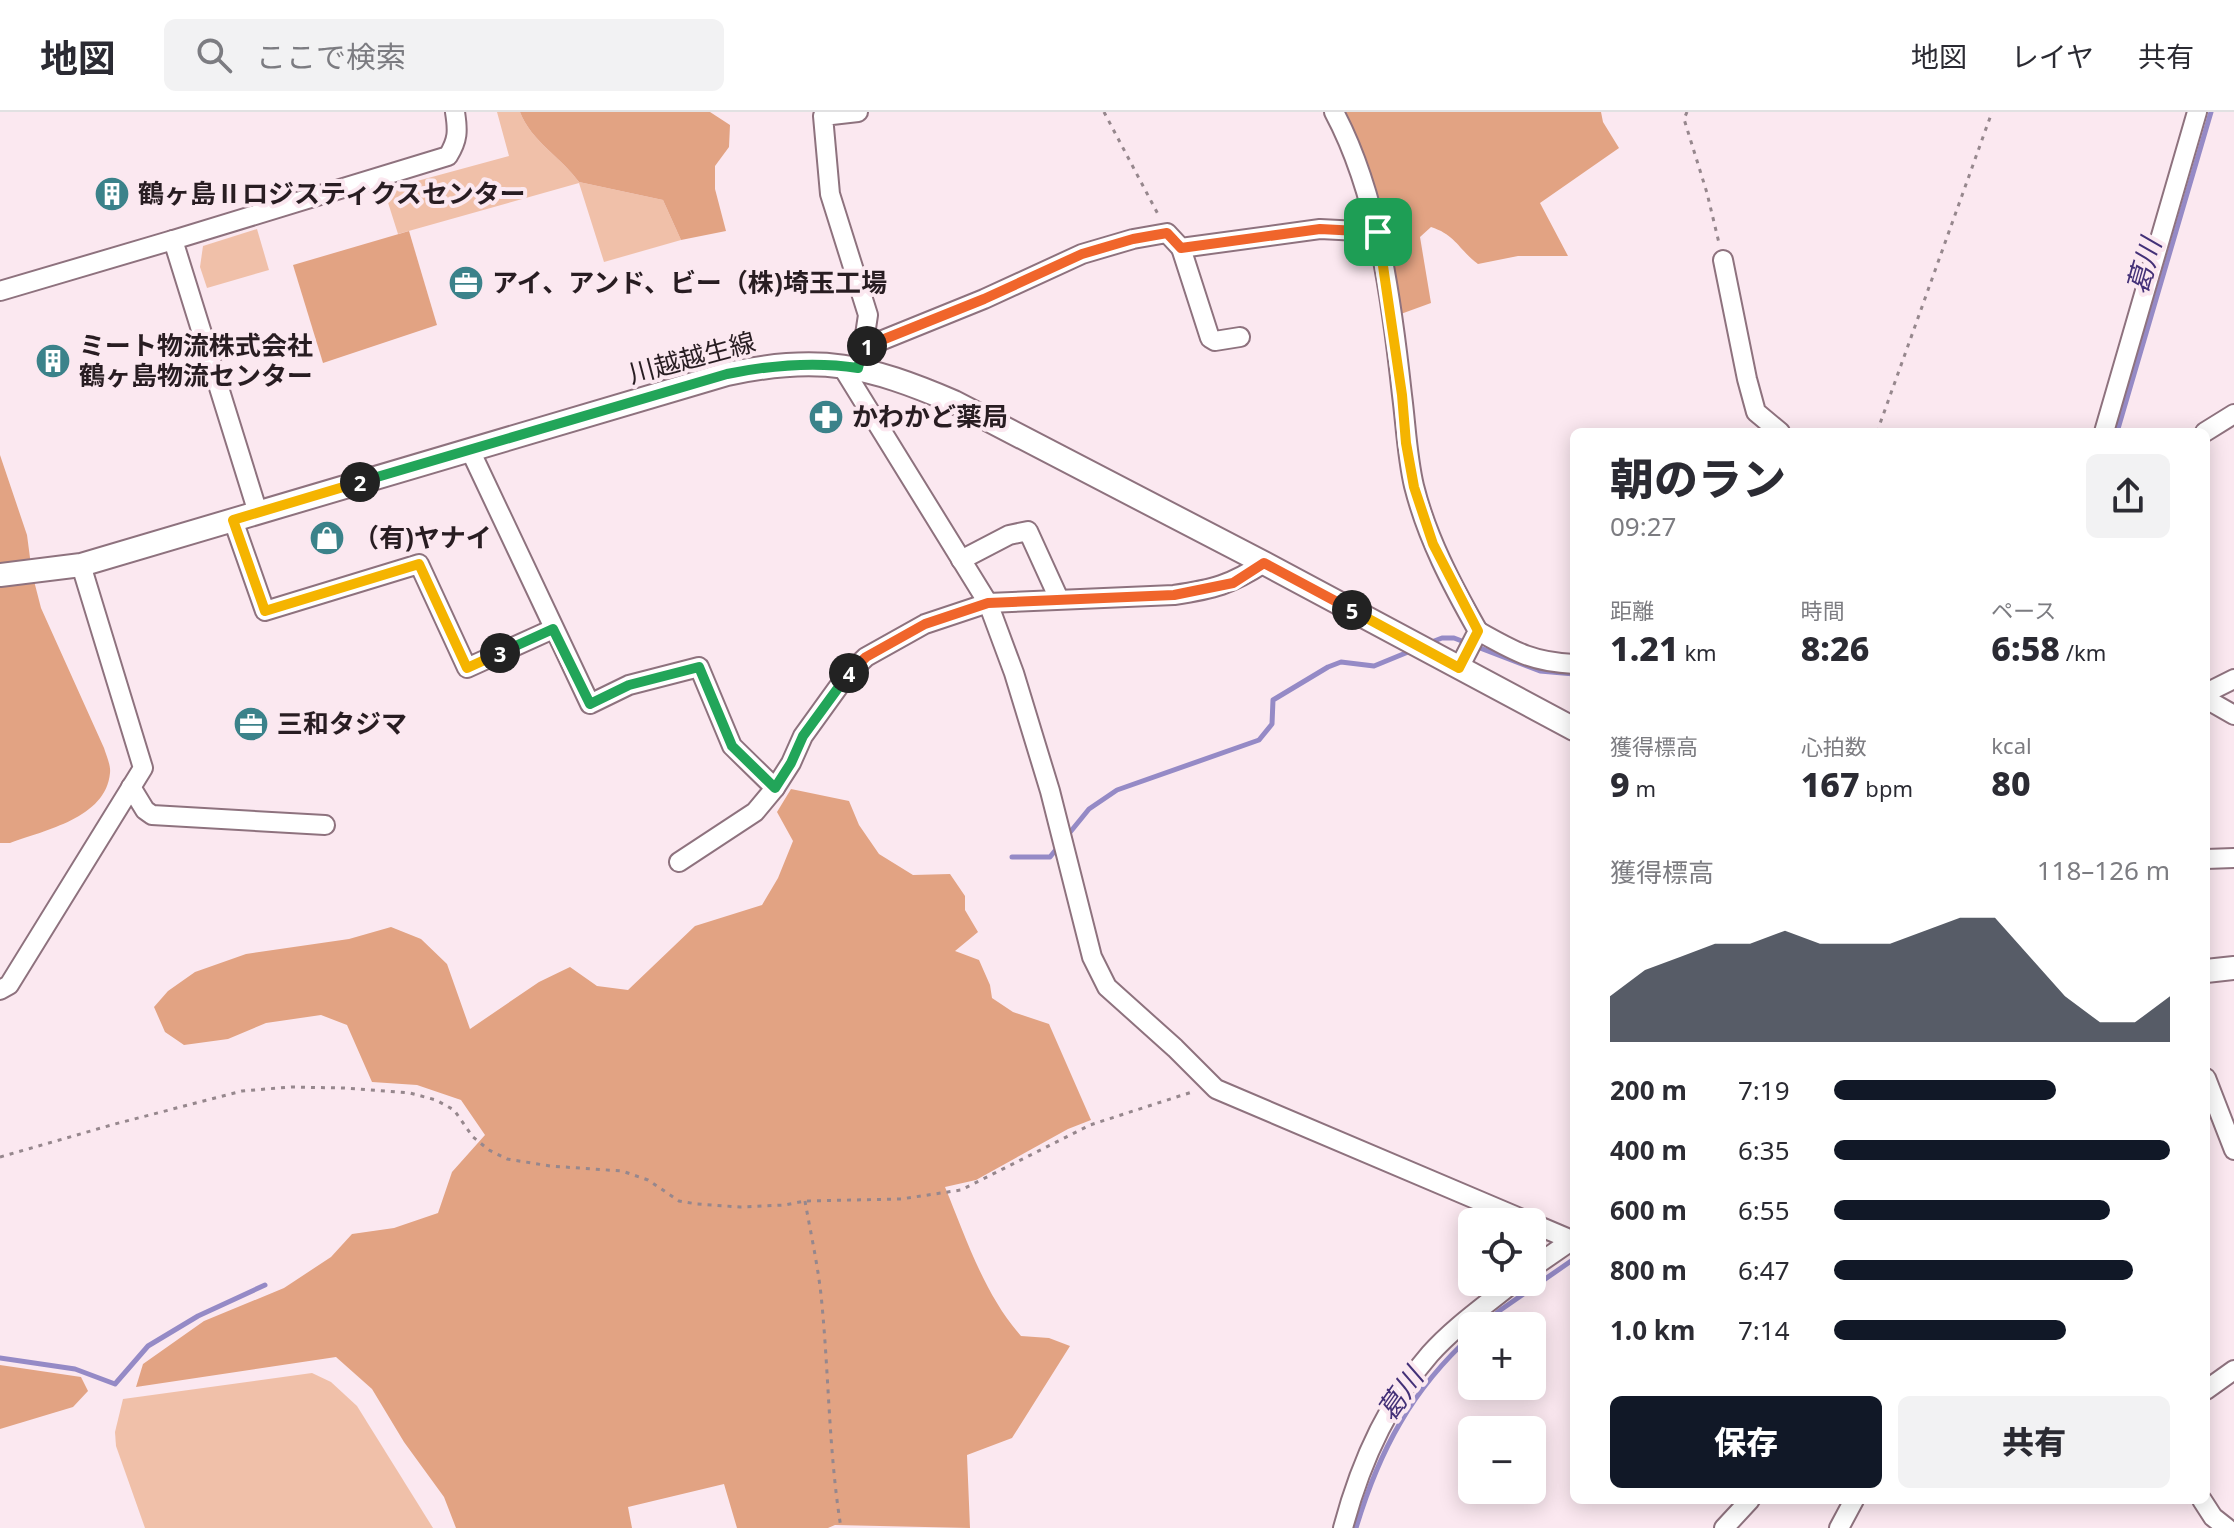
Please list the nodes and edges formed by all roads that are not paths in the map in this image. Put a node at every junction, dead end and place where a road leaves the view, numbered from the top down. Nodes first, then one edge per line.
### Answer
1 (455, 112) edge
2 (858, 112) edge
3 (1334, 112) edge
4 (2197, 112) edge
5 (823, 114) edge
6 (1378, 232) junction
7 (173, 240) junction
8 (1181, 248) junction
9 (1723, 260) road end
10 (0, 291) edge
11 (1240, 337) dead end
12 (854, 360) junction
13 (2234, 414) edge
14 (1775, 428) edge
15 (2105, 428) edge
16 (2210, 429) edge
17 (470, 450) junction
18 (258, 513) junction
19 (233, 520) junction
20 (961, 560) junction
21 (1264, 563) junction
22 (81, 565) junction
23 (0, 575) edge
24 (1059, 599) junction
25 (988, 603) junction
26 (553, 629) junction
27 (1478, 631) junction
28 (1570, 664) edge
29 (1459, 668) junction
30 (2234, 679) edge
31 (2210, 691) edge
32 (2210, 701) edge
33 (2234, 715) edge
34 (1570, 727) edge
35 (131, 787) junction
36 (775, 788) junction
37 (325, 825) dead end
38 (2234, 858) edge
39 (2210, 859) edge
40 (679, 862) dead end
41 (2234, 968) edge
42 (2210, 971) edge
43 (0, 990) edge
44 (2210, 1088) edge
45 (2234, 1150) edge
46 (1570, 1239) edge
47 (1570, 1242) edge
48 (1546, 1258) edge
49 (1498, 1296) edge
50 (2234, 1370) edge
51 (2210, 1387) edge
52 (1746, 1504) edge
53 (1850, 1504) edge
54 (2204, 1504) edge
55 (2215, 1524) edge
56 (1343, 1528) edge
57 (1724, 1528) edge
58 (1839, 1528) edge

1 - 7 street
2 - 5 street
3 - 6 street
4 - 15 street
5 - 12 street
6 - 8 street
6 - 27 street
7 - 10 street
7 - 18 street
8 - 11 street
8 - 12 street
9 - 14 street
12 - 17 main road, 川越越生線
12 - 20 street
12 - 21 main road, 川越越生線
13 - 16 street
17 - 18 main road, 川越越生線
17 - 26 street
18 - 19 main road, 川越越生線
19 - 22 main road, 川越越生線
19 - 26 street
20 - 24 street
20 - 25 street
21 - 24 street
21 - 29 main road, 川越越生線
22 - 23 main road, 川越越生線
22 - 35 street
24 - 25 street
25 - 36 street
25 - 46 street
26 - 36 street
27 - 28 street
27 - 29 street
29 - 34 main road, 川越越生線
30 - 31 street
32 - 33 street
35 - 37 street
35 - 43 street
36 - 40 street
38 - 39 street
41 - 42 main road
44 - 45 street
47 - 48 street
49 - 56 street
50 - 51 street
52 - 57 street
53 - 58 street
54 - 55 street

